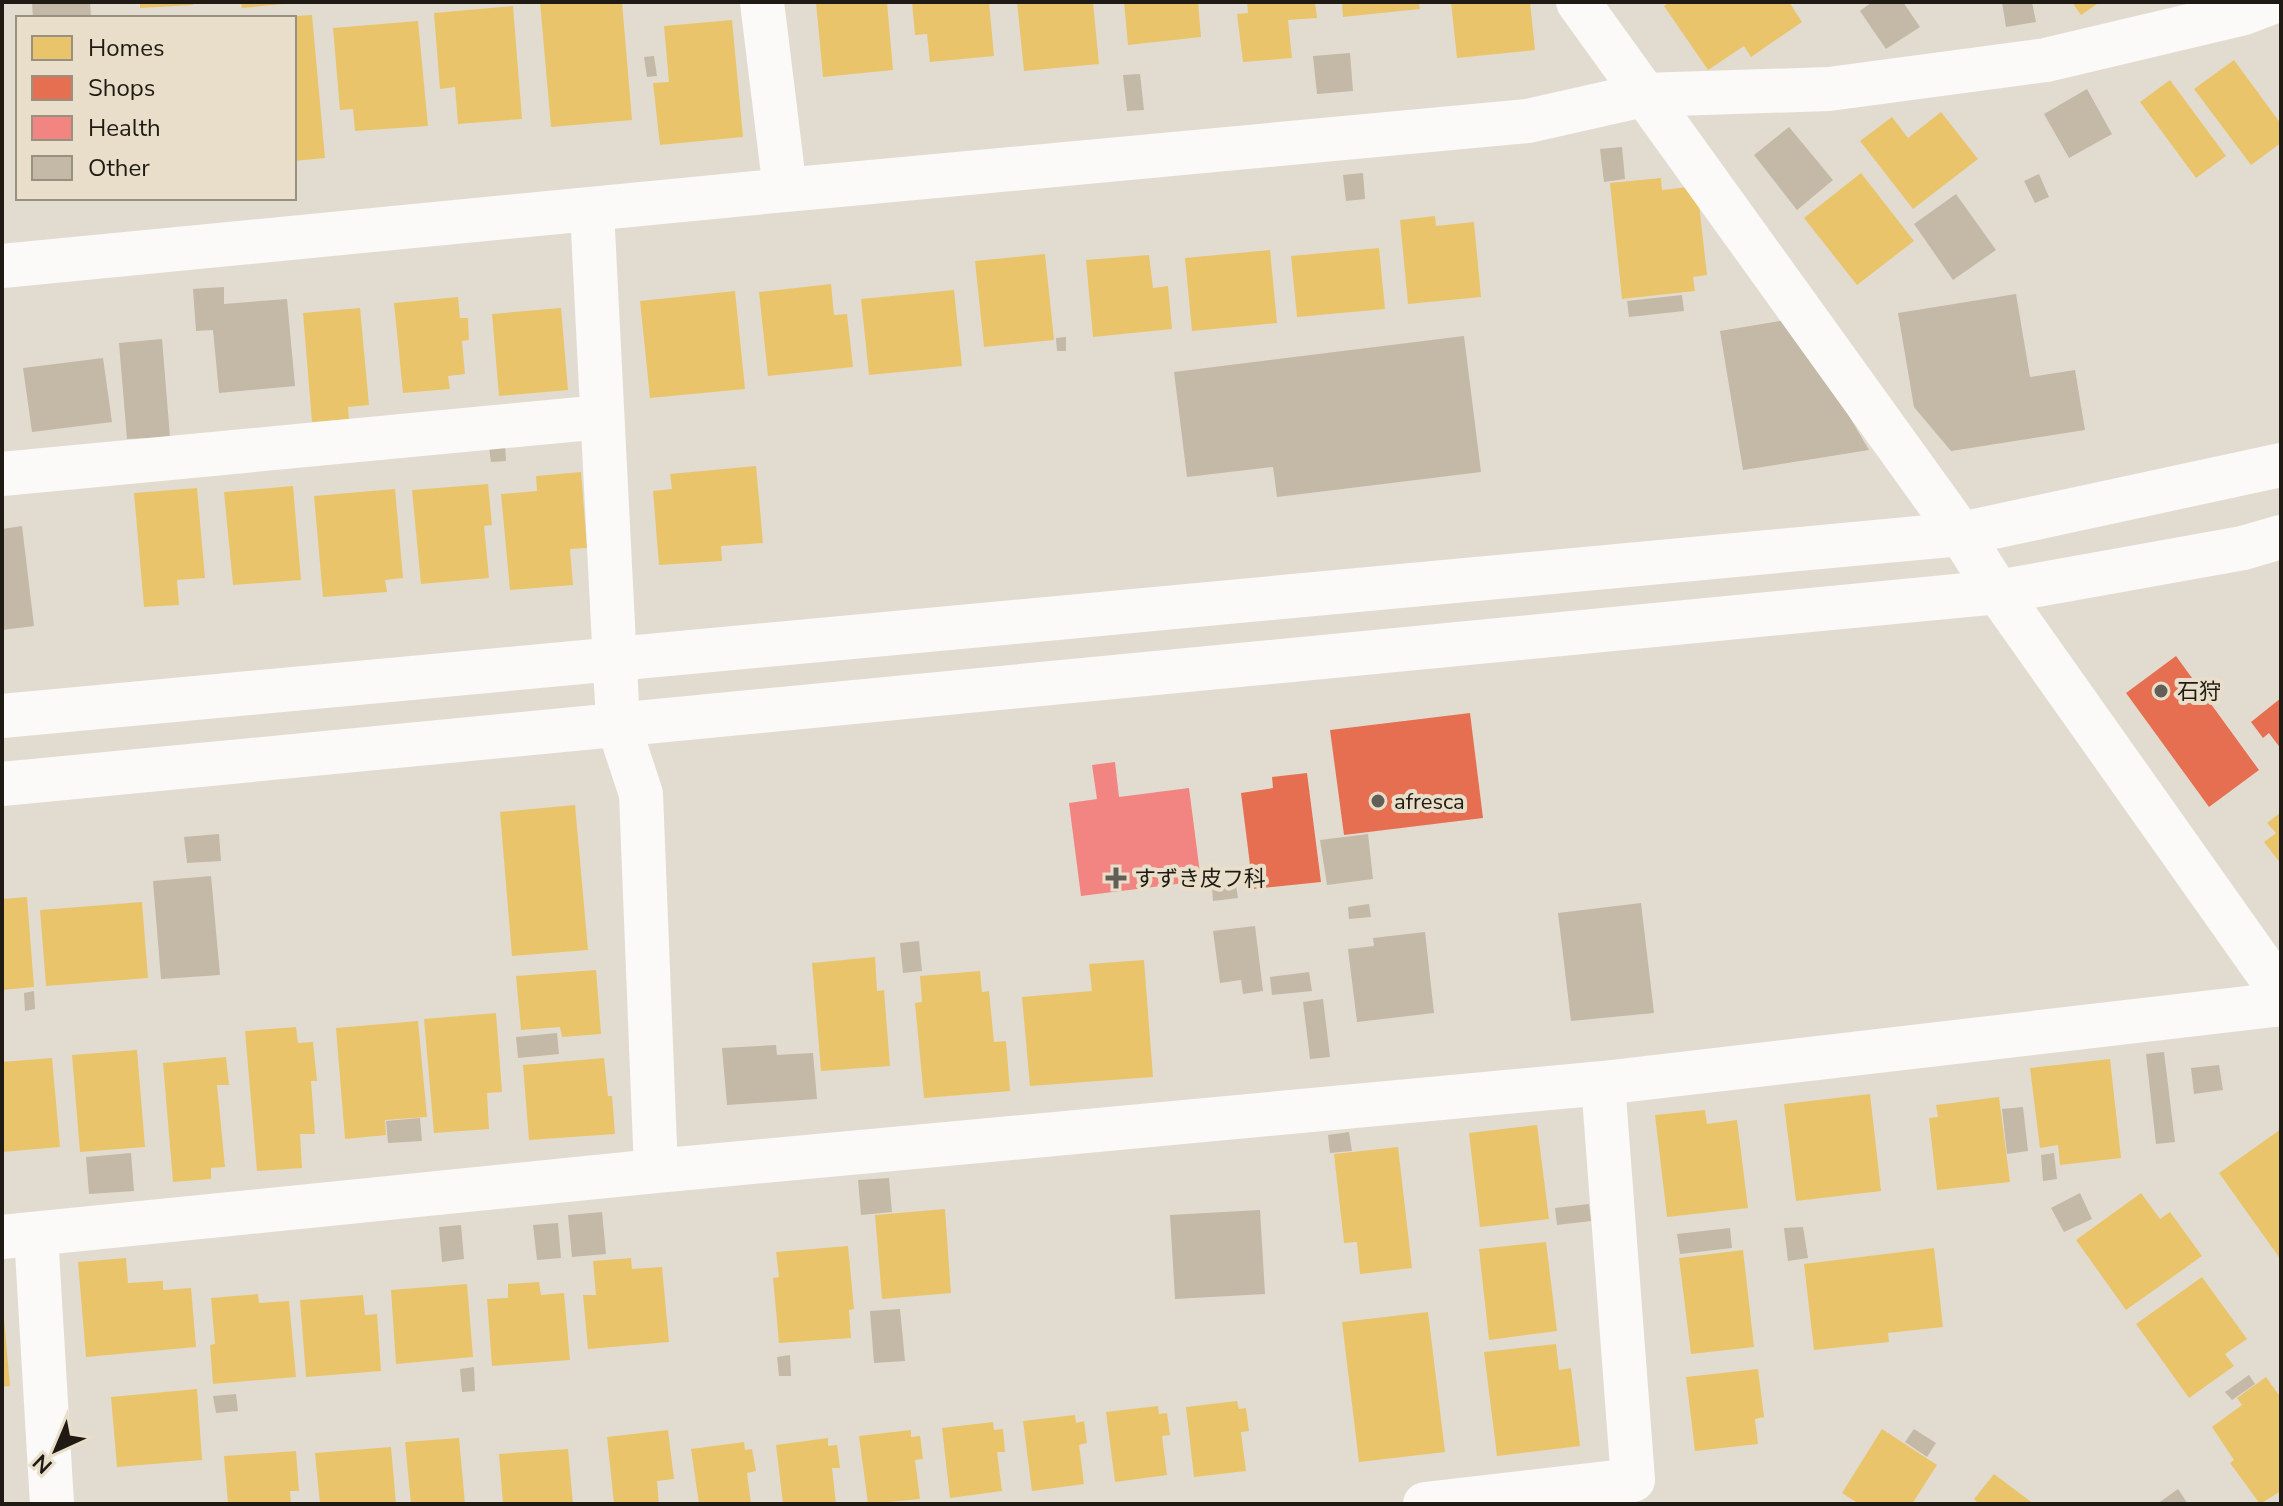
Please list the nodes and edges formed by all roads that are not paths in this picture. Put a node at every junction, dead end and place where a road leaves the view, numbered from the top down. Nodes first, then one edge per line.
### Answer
1 (762, 2) edge
2 (1578, 2) edge
3 (2251, 6) edge
4 (1643, 95) junction
5 (785, 190) junction
6 (592, 210) junction
7 (2, 266) edge
8 (601, 417) junction
9 (2281, 465) edge
10 (2, 474) edge
11 (1961, 534) junction
12 (2281, 537) edge
13 (1998, 592) junction
14 (613, 659) junction
15 (2, 716) edge
16 (618, 724) junction
17 (2, 784) edge
18 (2281, 992) edge
19 (2281, 1004) edge
20 (1603, 1083) junction
21 (656, 1171) junction
22 (19, 1236) edge
23 (52, 1504) edge
24 (1425, 1504) edge

1 - 5 street
2 - 4 street
3 - 4 street
4 - 5 street
4 - 11 street
5 - 6 street
6 - 7 street
6 - 8 street
8 - 10 street
8 - 14 street
9 - 11 street
11 - 13 street
11 - 14 street
12 - 13 street
13 - 16 street
13 - 18 street
14 - 15 street
14 - 16 street
16 - 17 street
16 - 21 street
19 - 20 street
20 - 21 street
20 - 24 street
21 - 22 street
22 - 23 street

